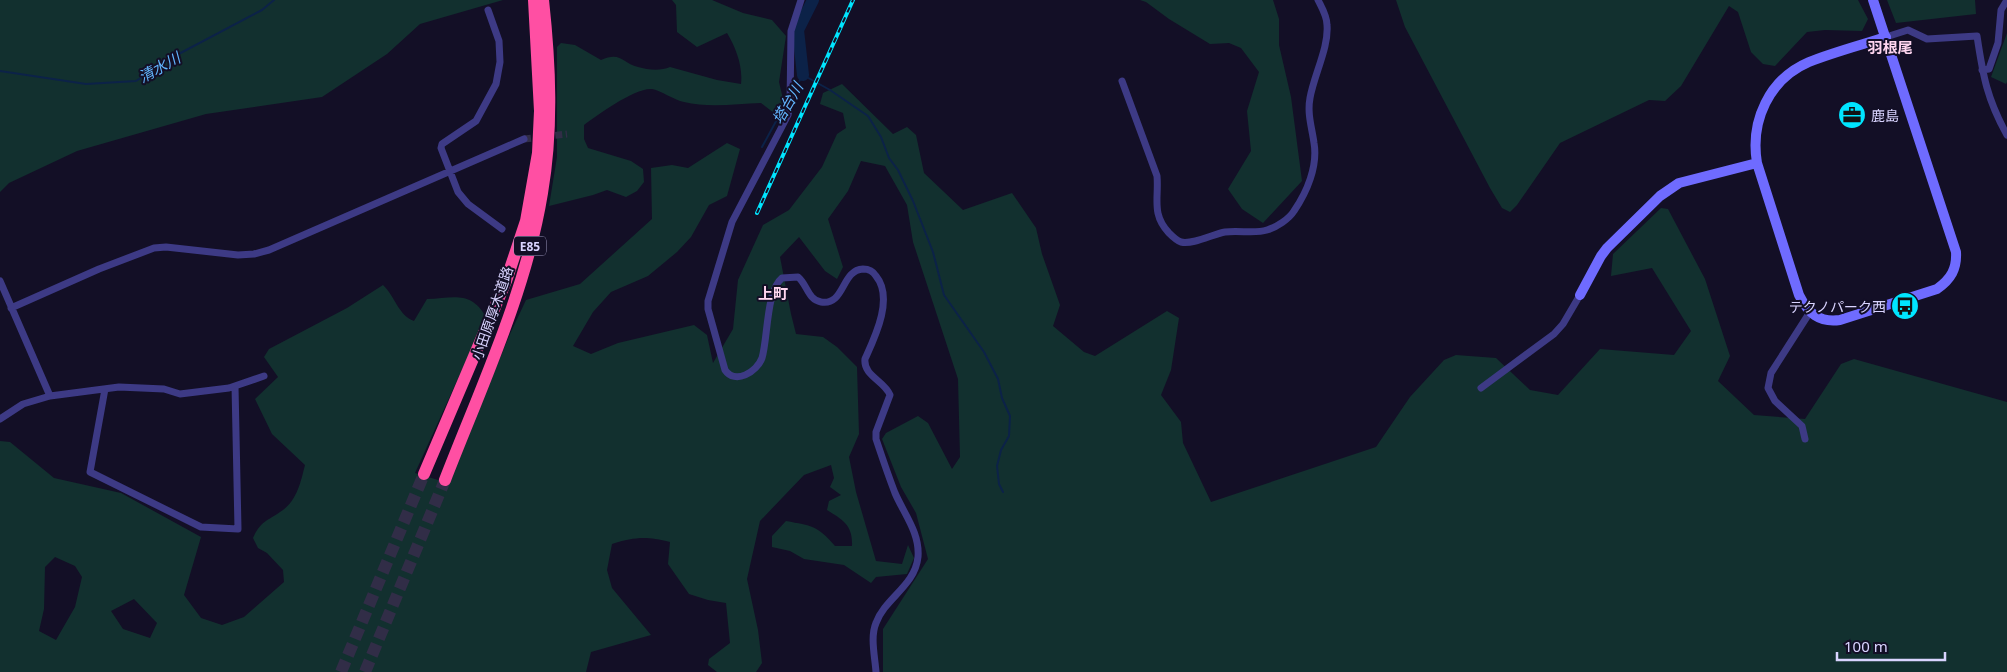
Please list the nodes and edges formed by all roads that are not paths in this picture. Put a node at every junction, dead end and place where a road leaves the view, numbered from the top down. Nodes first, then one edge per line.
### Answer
1 (534, 0) edge
2 (543, 0) edge
3 (802, 0) edge
4 (1318, 0) edge
5 (1874, 0) edge
6 (2007, 0) edge
7 (488, 10) dead end
8 (1886, 37) junction
9 (1982, 70) junction
10 (1122, 81) dead end
11 (2007, 135) edge
12 (524, 138) tunnel mouth
13 (1757, 162) junction
14 (449, 171) junction
15 (502, 229) dead end
16 (0, 281) edge
17 (1580, 295) joint
18 (11, 308) junction
19 (1810, 312) junction
20 (264, 376) dead end
21 (235, 386) junction
22 (1481, 388) dead end
23 (105, 389) junction
24 (50, 396) junction
25 (0, 418) edge
26 (1806, 439) dead end
27 (424, 474) tunnel mouth
28 (445, 480) tunnel mouth
29 (876, 672) edge

1 - 27 highway, 小田原厚木道路 / E85
2 - 28 highway, 小田原厚木道路 / E85
3 - 29 street
4 - 10 street
5 - 8 street
6 - 9 street
7 - 14 street
8 - 9 street
8 - 13 street
8 - 19 street
9 - 11 street
12 - 14 street
13 - 17 street
13 - 19 street
14 - 15 street
14 - 18 street
16 - 18 street
17 - 22 street
18 - 24 street
19 - 26 street
20 - 21 street
21 - 23 street
21 - 23 street
23 - 24 street
24 - 25 street

